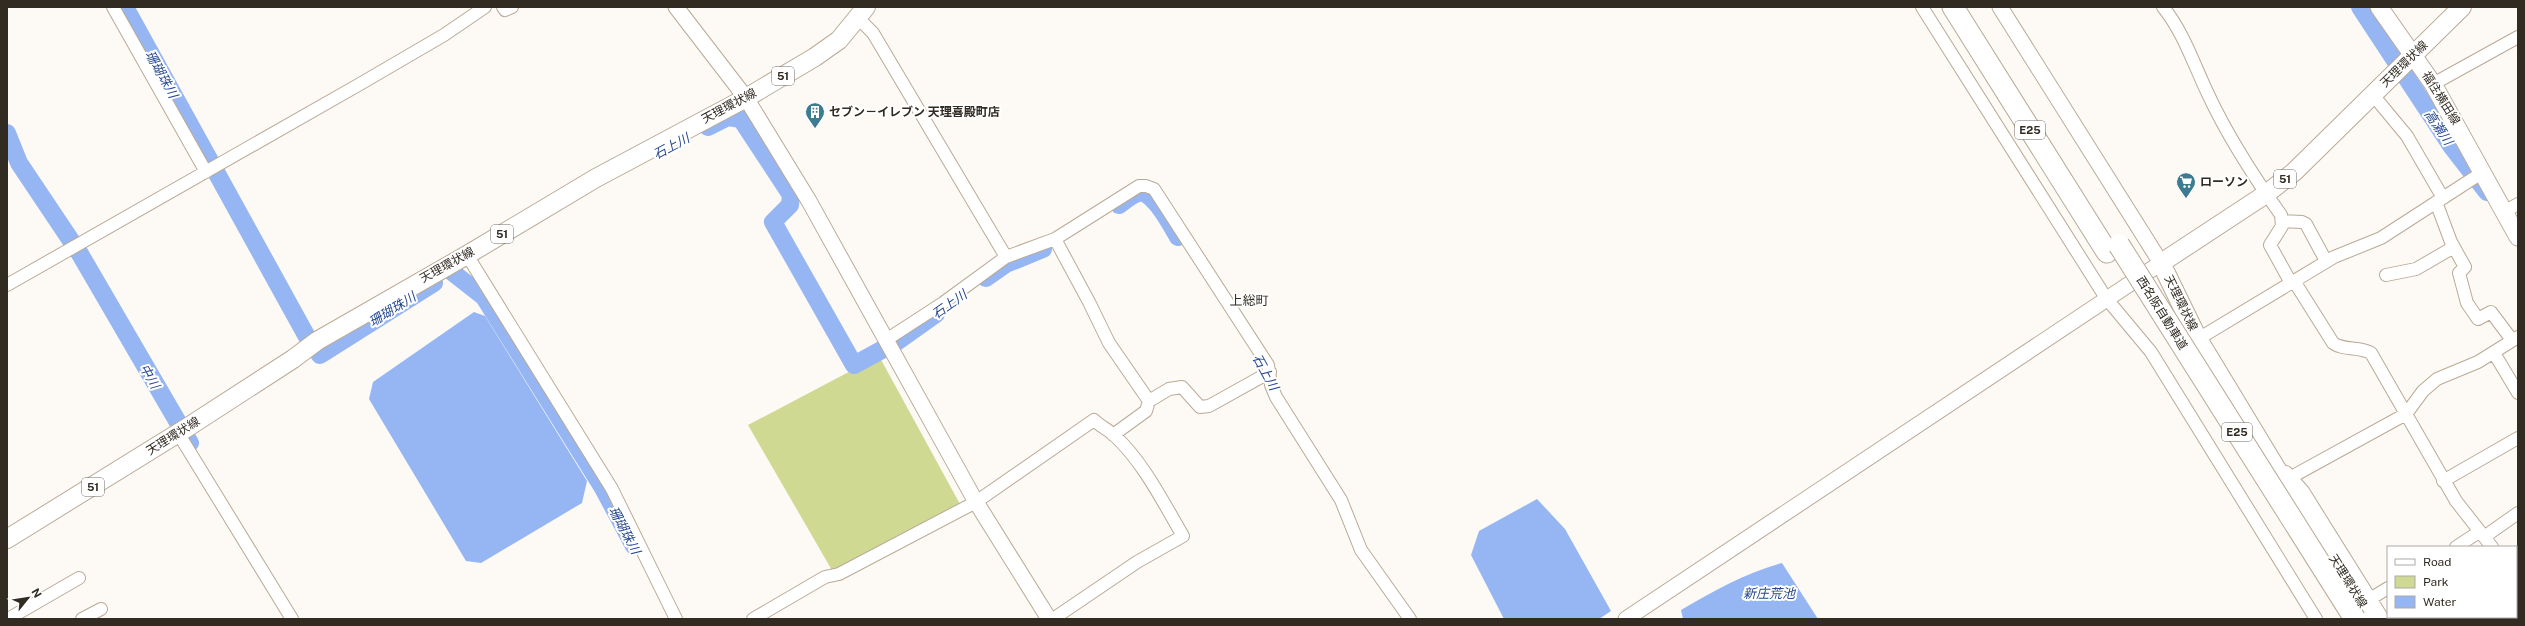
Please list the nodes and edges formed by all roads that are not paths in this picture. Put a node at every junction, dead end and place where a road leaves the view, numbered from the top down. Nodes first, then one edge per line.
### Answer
1 (113, 7) edge
2 (485, 7) edge
3 (503, 7) edge
4 (512, 7) edge
5 (676, 7) edge
6 (1922, 7) edge
7 (1953, 7) edge
8 (1969, 7) edge
9 (2000, 7) edge
10 (2163, 7) edge
11 (2379, 7) edge
12 (2462, 7) edge
13 (862, 12) edge
14 (2518, 37) edge
15 (2411, 58) junction
16 (2433, 84) junction
17 (2373, 95) junction
18 (746, 98) junction
19 (208, 172) junction
20 (2483, 172) junction
21 (2266, 194) junction
22 (2439, 200) junction
23 (2511, 208) edge
24 (2283, 221) junction
25 (2518, 237) edge
26 (1056, 243) junction
27 (2454, 247) junction
28 (2113, 249) junction
29 (467, 255) junction
30 (1006, 257) junction
31 (2326, 261) junction
32 (2161, 263) junction
33 (2386, 275) dead end
34 (2292, 282) junction
35 (7, 285) edge
36 (2106, 298) junction
37 (2198, 339) junction
38 (2515, 339) edge
39 (886, 340) junction
40 (2494, 353) junction
41 (1270, 372) junction
42 (2518, 393) edge
43 (1149, 401) junction
44 (2406, 414) junction
45 (183, 430) junction
46 (1113, 435) junction
47 (2518, 438) edge
48 (2288, 479) junction
49 (2444, 481) junction
50 (976, 502) junction
51 (2518, 513) edge
52 (2482, 534) junction
53 (7, 539) edge
54 (2458, 546) edge
55 (2491, 546) edge
56 (79, 578) dead end
57 (2387, 589) edge
58 (2363, 607) edge
59 (100, 609) dead end
60 (8, 619) edge
61 (82, 619) edge
62 (292, 619) edge
63 (676, 619) edge
64 (753, 619) edge
65 (1049, 619) edge
66 (1053, 619) edge
67 (1410, 619) edge
68 (1626, 619) edge
69 (2316, 619) edge
70 (2338, 619) edge
71 (2372, 619) edge
72 (2383, 619) edge

1 - 19 street
2 - 19 street
3 - 4 street
5 - 18 street
6 - 36 street
7 - 28 highway, 西名阪自動車道 / E25
8 - 28 highway, 西名阪自動車道 / E25
9 - 32 street
10 - 21 street
11 - 15 main road, 福住横田線
12 - 15 main road, 天理環状線 / 51
13 - 18 main road, 天理環状線 / 51
13 - 30 street
14 - 16 street
15 - 16 main road, 福住横田線
15 - 17 main road, 天理環状線 / 51
16 - 20 main road, 福住横田線
17 - 21 main road, 天理環状線 / 51
17 - 22 street
18 - 29 main road, 天理環状線 / 51
18 - 39 street
19 - 35 street
20 - 22 street
20 - 23 main road, 福住横田線
21 - 24 street
21 - 32 main road, 天理環状線 / 51
22 - 27 street
22 - 31 street
23 - 25 main road, 福住横田線
24 - 31 street
24 - 34 street
26 - 30 street
26 - 41 street
26 - 43 street
27 - 33 street
27 - 38 street
28 - 58 highway, 西名阪自動車道 / E25, bridge
28 - 70 highway, 西名阪自動車道 / E25
29 - 45 main road, 天理環状線 / 51
29 - 63 street
30 - 39 street
31 - 34 street
32 - 36 street
32 - 37 main road, 天理環状線
34 - 37 street
34 - 44 street
36 - 68 street
36 - 69 street
37 - 48 main road, 天理環状線
38 - 40 street
39 - 50 street
40 - 42 street
40 - 44 street
41 - 43 street
41 - 67 street
43 - 46 street
44 - 48 street
44 - 49 street
45 - 53 main road, 天理環状線 / 51
45 - 62 street
46 - 50 street
46 - 66 street
47 - 49 street
48 - 58 main road, 天理環状線
49 - 52 street
50 - 64 street
50 - 65 street
51 - 52 street
52 - 54 street
52 - 55 street
56 - 60 street
57 - 58 street
58 - 71 main road, 天理環状線
58 - 72 street
59 - 61 street

